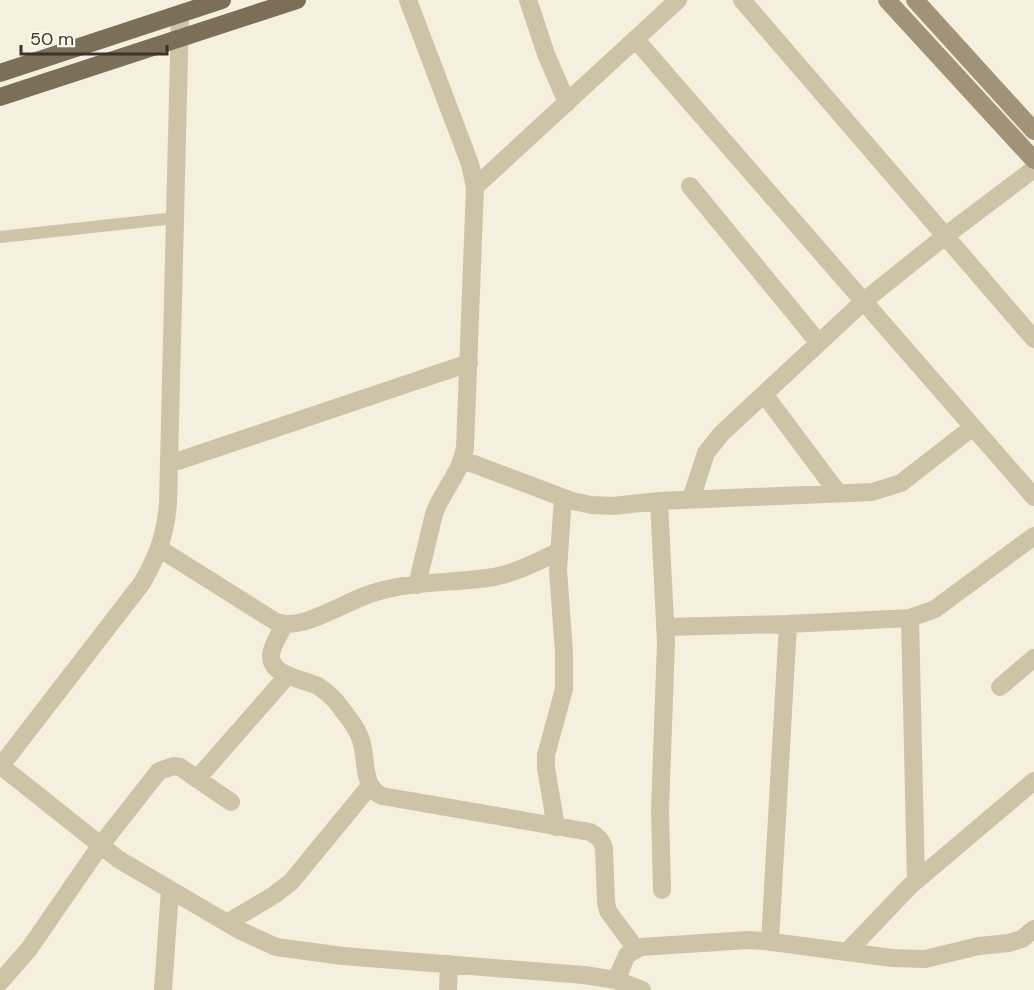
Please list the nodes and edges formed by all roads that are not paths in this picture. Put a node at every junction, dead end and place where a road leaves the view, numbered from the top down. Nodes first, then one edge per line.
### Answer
1 (222, 0) edge
2 (297, 0) edge
3 (408, 0) edge
4 (528, 0) edge
5 (678, 0) edge
6 (742, 0) edge
7 (887, 0) edge
8 (915, 0) edge
9 (180, 14) junction
10 (179, 38) junction
11 (636, 40) junction
12 (0, 73) edge
13 (0, 96) edge
14 (567, 103) junction
15 (1034, 131) edge
16 (1034, 160) edge
17 (1034, 168) edge
18 (690, 186) dead end
19 (475, 187) junction
20 (175, 218) junction
21 (945, 236) junction
22 (0, 237) edge
23 (864, 301) junction
24 (1034, 339) edge
25 (819, 343) junction
26 (469, 363) junction
27 (764, 394) junction
28 (973, 427) junction
29 (463, 460) junction
30 (169, 464) junction
31 (838, 493) junction
32 (1034, 497) edge
33 (563, 498) junction
34 (691, 500) junction
35 (658, 501) junction
36 (1034, 536) edge
37 (160, 549) junction
38 (558, 552) junction
39 (417, 585) junction
40 (910, 618) junction
41 (788, 624) junction
42 (284, 625) junction
43 (665, 627) junction
44 (1034, 658) edge
45 (288, 675) junction
46 (1000, 687) dead end
47 (1, 767) edge
48 (197, 779) junction
49 (1034, 781) edge
50 (369, 787) junction
51 (231, 802) dead end
52 (555, 826) junction
53 (100, 846) junction
54 (916, 881) junction
55 (170, 890) junction
56 (662, 890) dead end
57 (227, 923) junction
58 (1034, 929) edge
59 (770, 941) junction
60 (636, 949) junction
61 (847, 952) junction
62 (449, 964) junction
63 (616, 980) junction
64 (0, 982) edge
65 (164, 990) edge
66 (448, 990) edge
67 (642, 990) edge

1 - 9 main road
2 - 10 main road
3 - 19 street
4 - 14 street
5 - 11 street
6 - 21 street
7 - 16 main road
8 - 15 main road
9 - 10 street
9 - 12 main road
10 - 13 main road
10 - 20 street
11 - 14 street
11 - 23 street
14 - 19 street
17 - 21 street
18 - 25 street
19 - 26 street
20 - 22 lane
20 - 30 street
21 - 23 street
21 - 24 street
23 - 25 street
23 - 28 street
25 - 27 street
26 - 29 street
26 - 30 street
27 - 31 street
27 - 34 street
28 - 31 street
28 - 32 street
29 - 33 street
29 - 39 street
30 - 37 street
31 - 34 street
33 - 35 street
33 - 38 street
34 - 35 street
35 - 43 street
36 - 40 street
37 - 42 street
37 - 47 street
38 - 39 street
38 - 52 street
39 - 42 street
40 - 41 street
40 - 54 street
41 - 43 street
41 - 59 street
42 - 45 street
43 - 56 street
44 - 46 street
45 - 48 street
45 - 50 street
47 - 53 street
48 - 51 street
48 - 53 street
49 - 54 street
50 - 52 street
50 - 57 street
52 - 60 street
53 - 55 street
53 - 64 street
54 - 61 street
55 - 57 street
55 - 65 street
57 - 62 street
58 - 61 street
59 - 60 street
59 - 61 street
60 - 63 street
62 - 63 street
62 - 66 street
63 - 67 street

